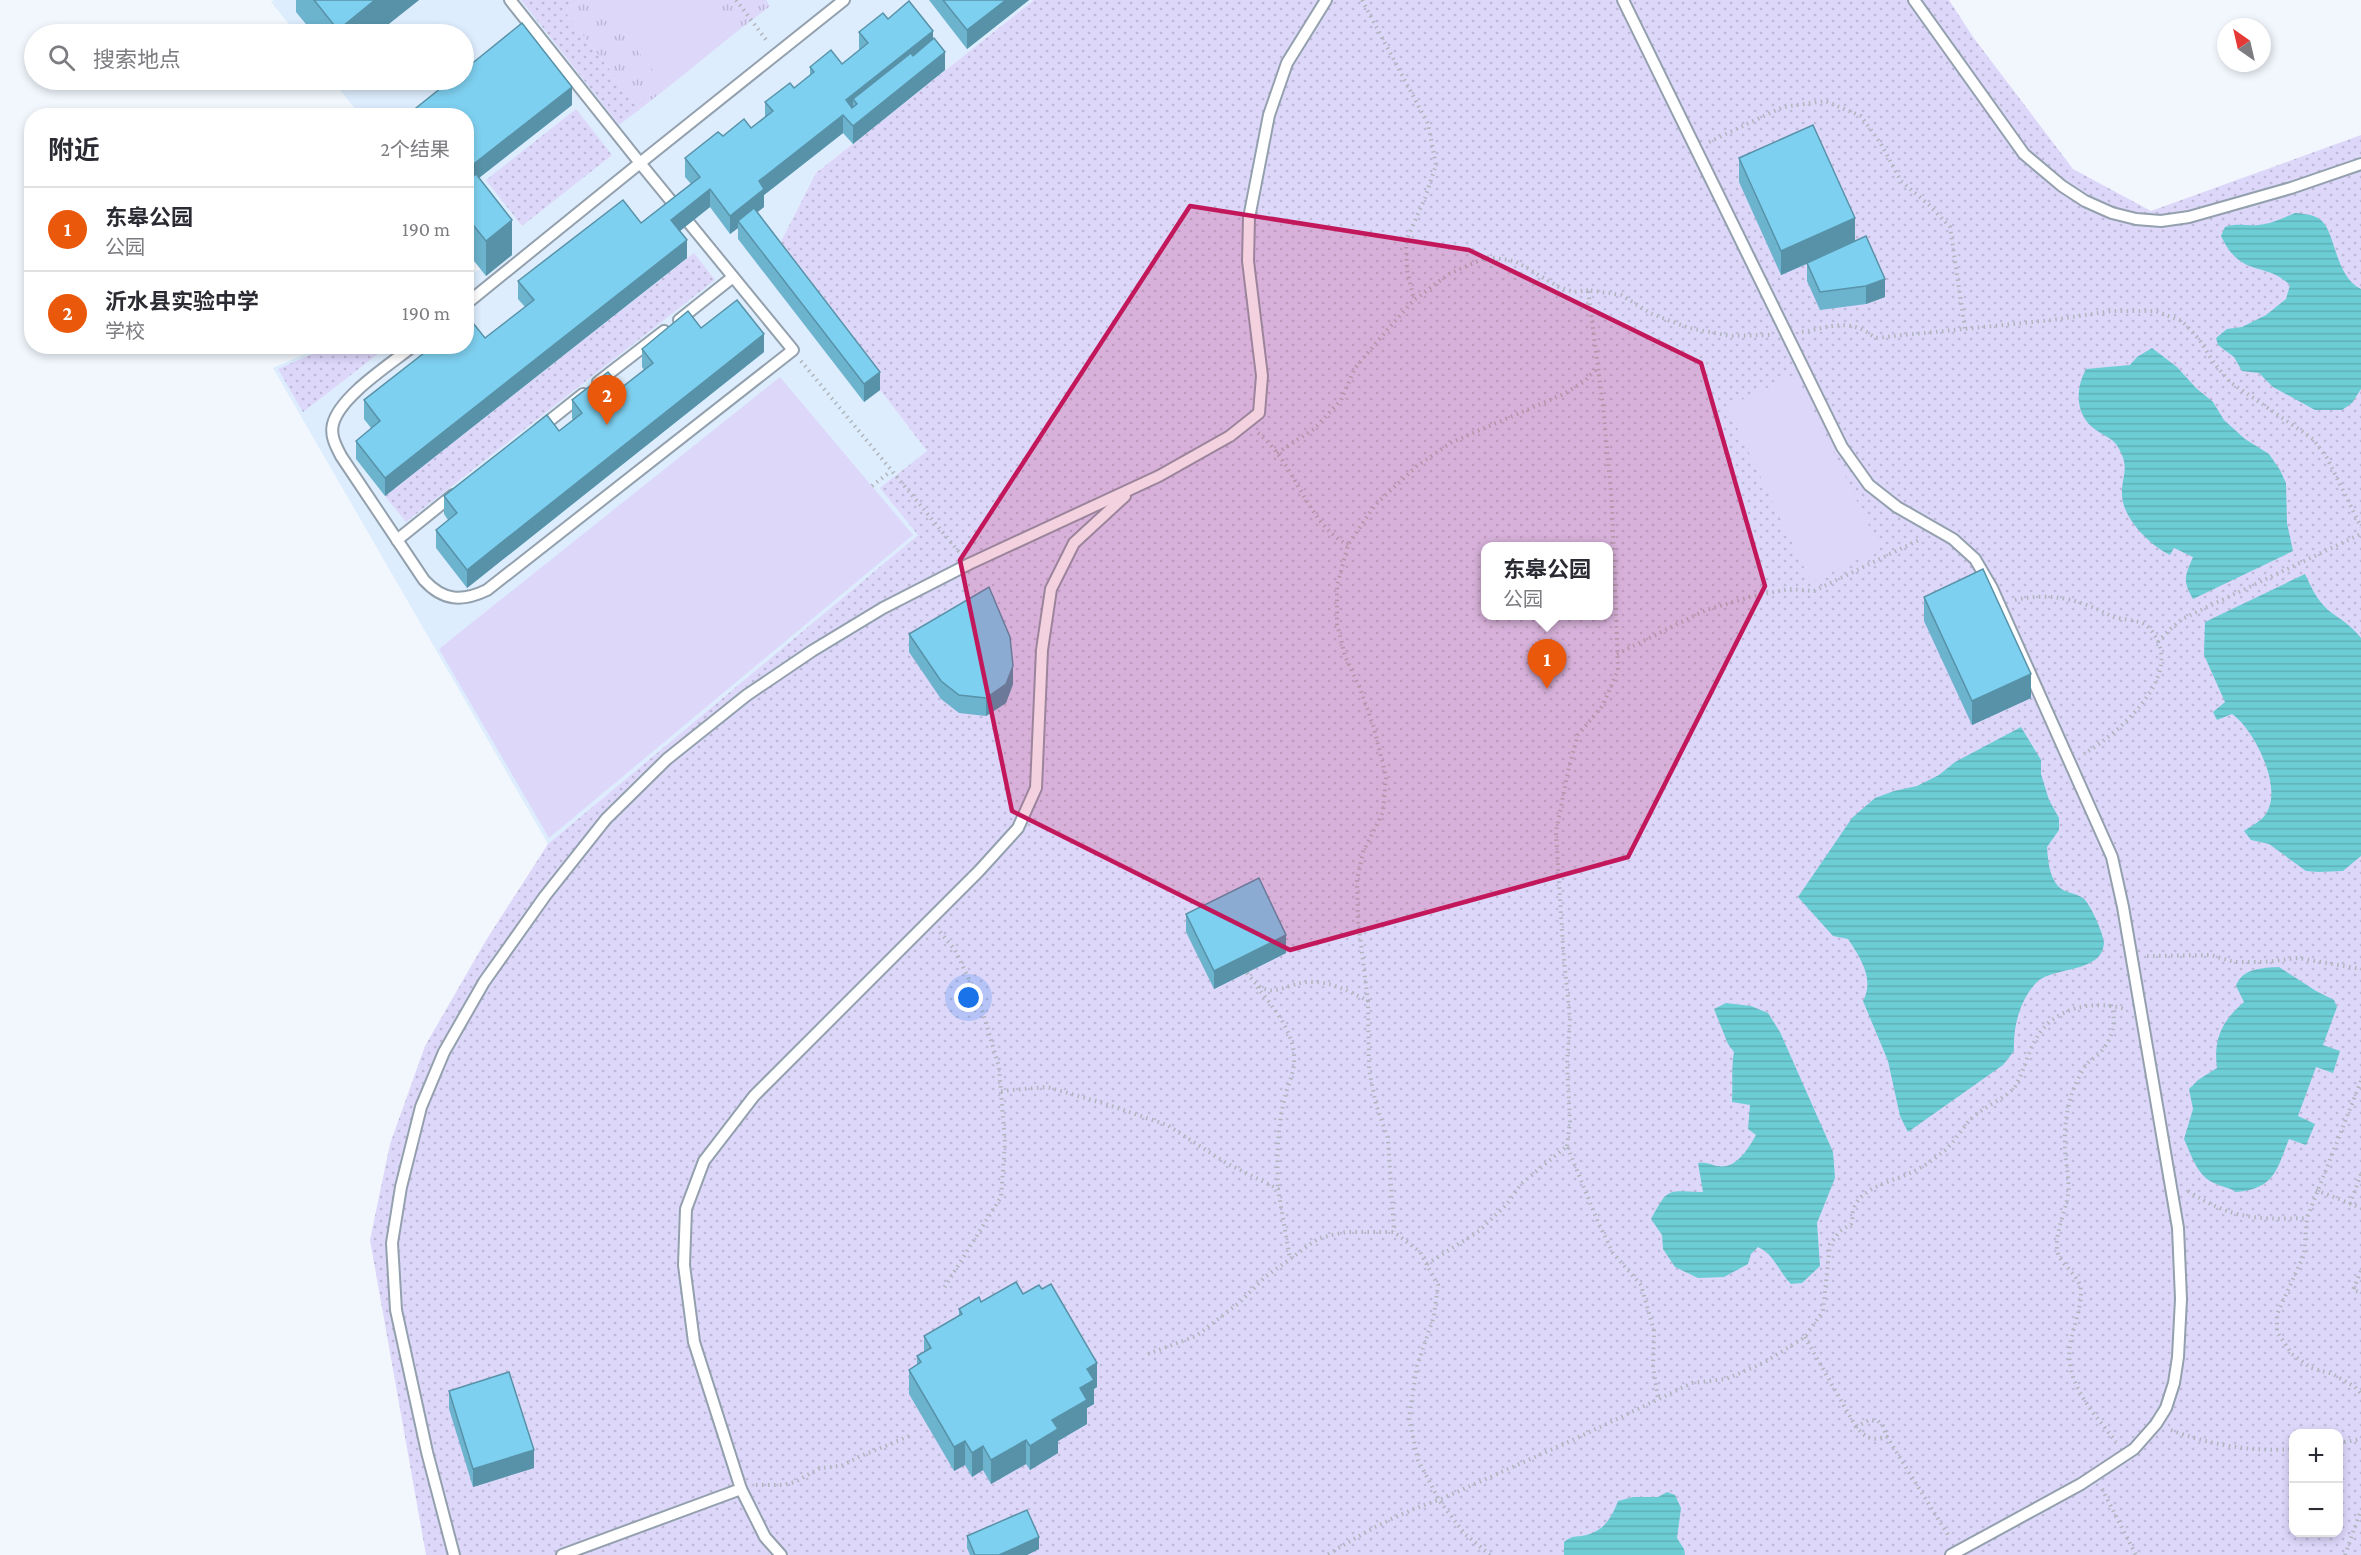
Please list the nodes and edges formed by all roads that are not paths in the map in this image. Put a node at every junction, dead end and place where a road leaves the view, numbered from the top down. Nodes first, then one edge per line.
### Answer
1 (510, 0) edge
2 (844, 0) edge
3 (1326, 0) edge
4 (1623, 0) edge
5 (1914, 0) edge
6 (640, 163) junction
7 (2361, 165) edge
8 (733, 277) junction
9 (474, 297) edge
10 (403, 354) edge
11 (528, 438) edge
12 (1136, 487) junction
13 (462, 489) edge
14 (397, 540) junction
15 (741, 1489) junction
16 (1954, 1553) edge
17 (454, 1555) edge
18 (562, 1555) edge
19 (781, 1555) edge

1 - 6 lane
2 - 6 lane
3 - 12 lane
4 - 16 lane
5 - 7 lane
6 - 8 lane
6 - 9 lane
8 - 11 lane
8 - 14 lane
10 - 14 lane
12 - 15 lane
12 - 17 lane
13 - 14 lane
15 - 18 lane
15 - 19 lane

